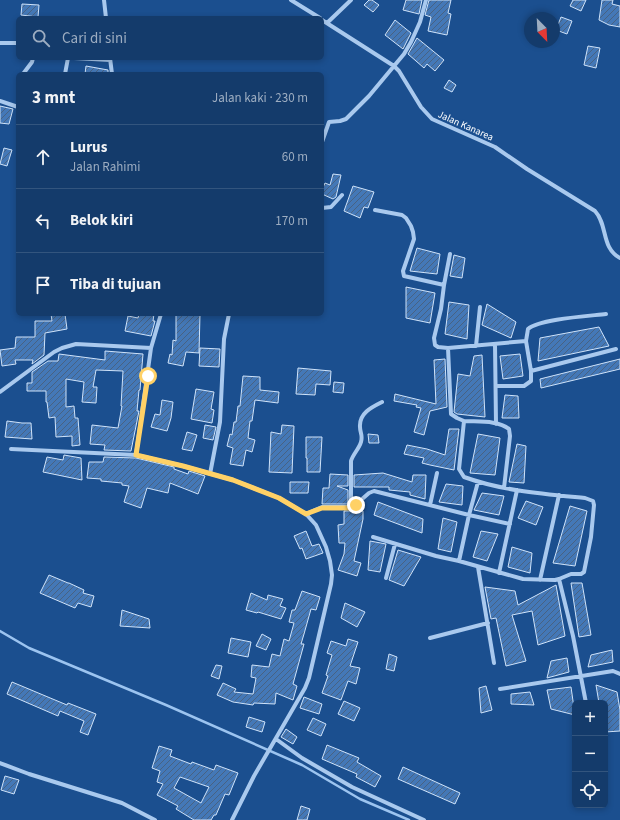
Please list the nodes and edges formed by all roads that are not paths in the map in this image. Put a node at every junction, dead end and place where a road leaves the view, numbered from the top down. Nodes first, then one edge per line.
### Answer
1 (104, 0) edge
2 (291, 0) edge
3 (350, 0) edge
4 (426, 0) edge
5 (106, 16) edge
6 (316, 16) edge
7 (324, 21) edge
8 (327, 23) junction
9 (0, 43) edge
10 (16, 43) edge
11 (32, 60) edge
12 (68, 60) edge
13 (110, 60) edge
14 (394, 66) junction
15 (24, 72) edge
16 (66, 72) edge
17 (112, 72) edge
18 (0, 101) edge
19 (16, 105) edge
20 (324, 137) edge
21 (342, 195) dead end
22 (324, 208) edge
23 (375, 210) dead end
24 (450, 254) dead end
25 (620, 258) edge
26 (444, 285) junction
27 (480, 307) dead end
28 (606, 314) dead end
29 (160, 316) edge
30 (229, 316) edge
31 (526, 341) junction
32 (495, 344) junction
33 (476, 346) junction
34 (151, 348) junction
35 (448, 348) junction
36 (616, 349) dead end
37 (531, 371) junction
38 (496, 386) junction
39 (0, 392) edge
40 (382, 402) dead end
41 (464, 421) junction
42 (496, 424) junction
43 (12, 449) dead end
44 (136, 455) junction
45 (437, 473) dead end
46 (210, 474) junction
47 (478, 482) junction
48 (504, 488) junction
49 (517, 490) junction
50 (558, 495) junction
51 (430, 505) junction
52 (351, 507) junction
53 (306, 514) junction
54 (469, 515) junction
55 (510, 524) junction
56 (373, 537) dead end
57 (395, 544) junction
58 (459, 561) junction
59 (478, 567) junction
60 (499, 573) junction
61 (386, 578) dead end
62 (560, 579) junction
63 (540, 580) junction
64 (488, 623) junction
65 (430, 638) dead end
66 (494, 663) dead end
67 (620, 674) edge
68 (581, 677) junction
69 (500, 689) dead end
70 (585, 700) edge
71 (276, 738) junction
72 (0, 763) edge
73 (156, 820) edge
74 (232, 820) edge
75 (424, 820) edge

1 - 5 street
2 - 6 street, Jalan Kanarea
3 - 8 street
4 - 14 street
7 - 8 street, Jalan Kanarea
8 - 14 street, Jalan Kanarea
9 - 10 street
11 - 15 street
12 - 16 street
13 - 17 street
14 - 20 street
14 - 25 street, Jalan Kanarea
18 - 19 street
21 - 22 street
23 - 26 street
24 - 26 street
26 - 35 street
27 - 33 street
28 - 31 street
29 - 34 street
30 - 46 street
31 - 32 street
31 - 37 street
32 - 33 street
32 - 38 street
33 - 35 street
34 - 39 street
34 - 44 street
35 - 41 street
36 - 37 street
37 - 38 street
38 - 42 street
40 - 52 street
41 - 42 street
41 - 47 street
42 - 48 street
43 - 44 street
44 - 46 street
45 - 51 street
46 - 53 street
47 - 48 street
47 - 54 street
48 - 49 street
49 - 50 street
49 - 55 street
50 - 62 street
50 - 63 street
51 - 52 street
51 - 54 street
52 - 53 street
53 - 71 street
54 - 55 street
54 - 58 street
55 - 60 street
56 - 57 street
57 - 58 street
57 - 61 street
58 - 59 street
59 - 60 street
59 - 64 street
60 - 63 street
62 - 63 street
62 - 68 street
64 - 65 street
64 - 66 street
67 - 68 street
68 - 69 street
68 - 70 street
71 - 74 street
71 - 75 street
72 - 73 street

